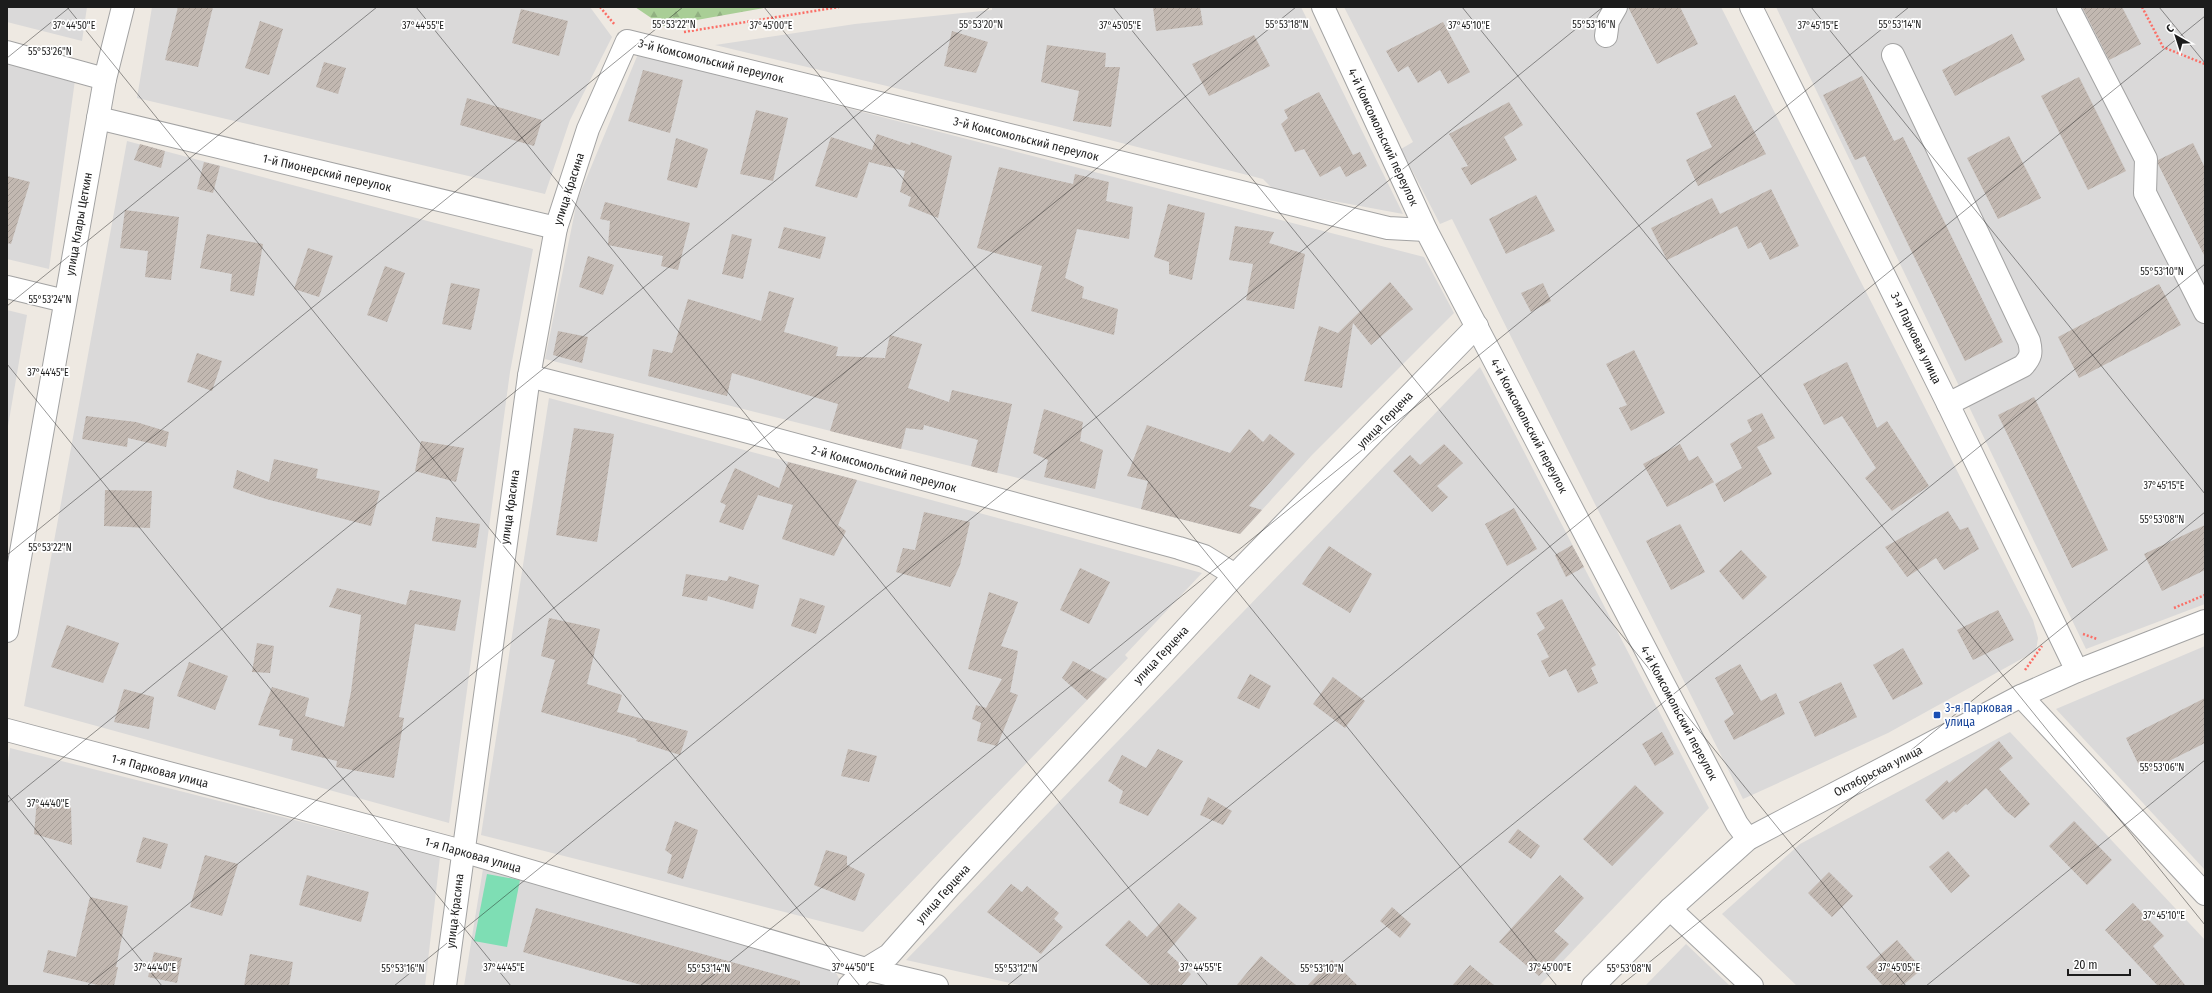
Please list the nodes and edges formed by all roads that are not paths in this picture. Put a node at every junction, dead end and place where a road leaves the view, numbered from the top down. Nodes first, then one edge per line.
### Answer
1 (123, 7) edge
2 (1323, 7) edge
3 (1616, 7) edge
4 (1751, 7) edge
5 (2068, 7) edge
6 (1606, 36) dead end
7 (627, 41) joint
8 (7, 52) edge
9 (1893, 55) dead end
10 (105, 79) junction
11 (98, 118) junction
12 (556, 228) junction
13 (1426, 230) junction
14 (7, 287) edge
15 (65, 301) junction
16 (2205, 312) edge
17 (1476, 326) junction
18 (529, 376) junction
19 (1948, 404) junction
20 (1235, 575) junction
21 (2205, 622) edge
22 (7, 631) edge
23 (2077, 671) junction
24 (2021, 696) junction
25 (7, 730) edge
26 (1748, 838) junction
27 (462, 851) junction
28 (2205, 894) edge
29 (1670, 909) junction
30 (866, 969) junction
31 (445, 986) edge
32 (849, 986) edge
33 (937, 986) edge
34 (1593, 986) edge
35 (1752, 986) edge

1 - 10 street, улица Клары Цеткин
2 - 13 street, 4-й Комсомольский переулок
3 - 6 street
4 - 19 street, 3-я Парковая улица
5 - 16 street
7 - 12 street, улица Красина
7 - 13 street, 3-й Комсомольский переулок
8 - 10 street
9 - 19 street
10 - 11 street, улица Клары Цеткин
11 - 12 street, 1-й Пионерский переулок
11 - 15 street, улица Клары Цеткин
12 - 18 street, улица Красина
13 - 17 street, 4-й Комсомольский переулок
14 - 15 street
15 - 22 street, улица Клары Цеткин
17 - 20 street, улица Герцена
17 - 26 street, 4-й Комсомольский переулок
18 - 20 street, 2-й Комсомольский переулок
18 - 27 street, улица Красина
19 - 23 street, 3-я Парковая улица
20 - 30 street, улица Герцена
21 - 23 street, Октябрьская улица
23 - 24 street, Октябрьская улица
24 - 26 street, Октябрьская улица
24 - 28 street
25 - 27 street, 1-я Парковая улица
26 - 29 street, Октябрьская улица
27 - 30 street, 1-я Парковая улица
27 - 31 street, улица Красина
29 - 34 street, Октябрьская улица
29 - 35 street
30 - 32 street, улица Герцена
30 - 33 street, 1-я Парковая улица

